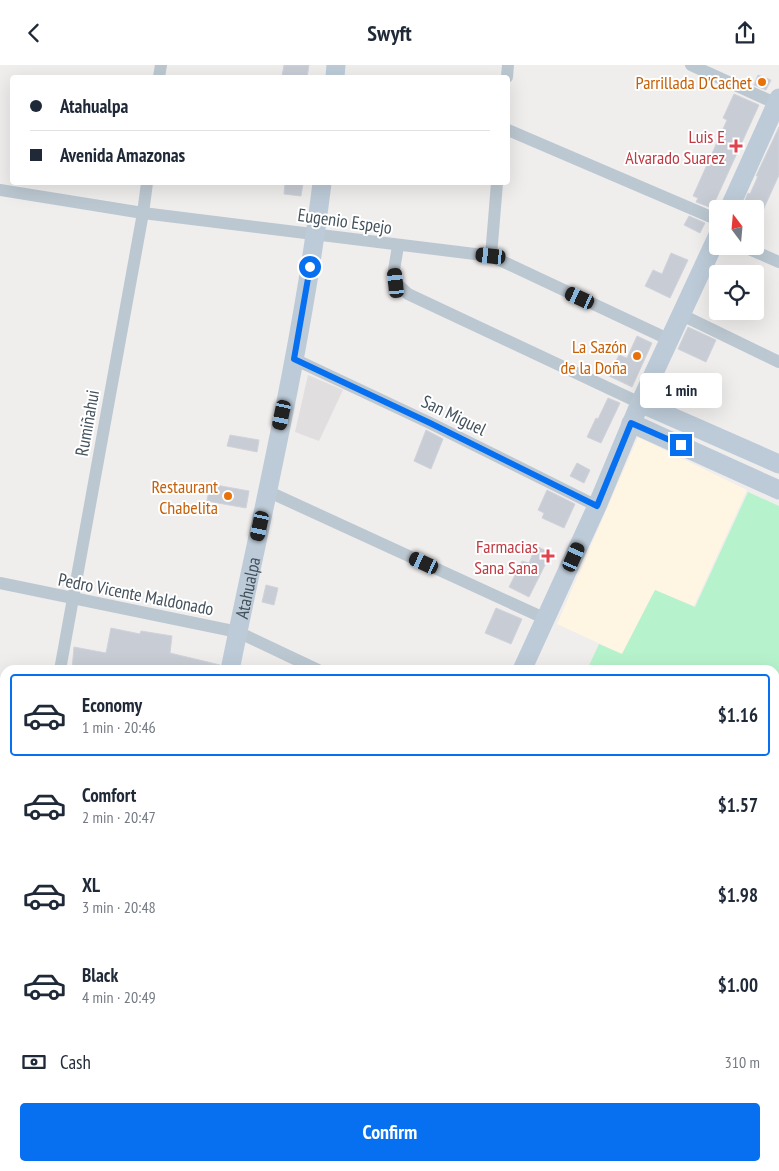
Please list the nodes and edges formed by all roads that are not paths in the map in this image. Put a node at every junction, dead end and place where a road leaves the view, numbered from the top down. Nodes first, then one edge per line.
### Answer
1 (692, 65) edge
2 (778, 101) edge
3 (510, 131) edge
4 (147, 185) edge
5 (322, 185) edge
6 (497, 185) edge
7 (0, 190) edge
8 (733, 200) edge
9 (143, 213) junction
10 (709, 216) edge
11 (316, 234) junction
12 (398, 246) junction
13 (709, 254) edge
14 (763, 255) edge
15 (491, 256) junction
16 (779, 262) edge
17 (682, 315) junction
18 (670, 340) junction
19 (294, 359) junction
20 (779, 362) edge
21 (640, 403) junction
22 (631, 423) junction
23 (779, 464) edge
24 (779, 490) edge
25 (267, 491) junction
26 (597, 506) junction
27 (0, 583) edge
28 (72, 599) junction
29 (546, 619) junction
30 (238, 632) junction
31 (61, 665) edge
32 (231, 665) edge
33 (307, 665) edge
34 (524, 665) edge

1 - 2 street
2 - 8 street
3 - 10 street
4 - 9 street, Rumiñahui
5 - 11 street, Atahualpa
6 - 15 street
7 - 9 street, Eugenio Espejo
9 - 11 street, Eugenio Espejo
9 - 28 street, Rumiñahui
11 - 12 street, Eugenio Espejo
11 - 19 street, Atahualpa
12 - 15 street, Eugenio Espejo
12 - 21 street
13 - 17 street
14 - 16 street
15 - 18 street, Eugenio Espejo
17 - 18 street
17 - 20 street
18 - 21 street
19 - 25 street, Atahualpa
19 - 26 street, San Miguel
21 - 22 street
21 - 23 street
22 - 24 street
22 - 26 street
25 - 29 street
25 - 30 street, Atahualpa
26 - 29 street
27 - 28 street, Pedro Vicente Maldonado
28 - 30 street, Pedro Vicente Maldonado
28 - 31 street, Rumiñahui
29 - 34 street
30 - 32 street, Atahualpa
30 - 33 street, Pedro Vicente Maldonado

